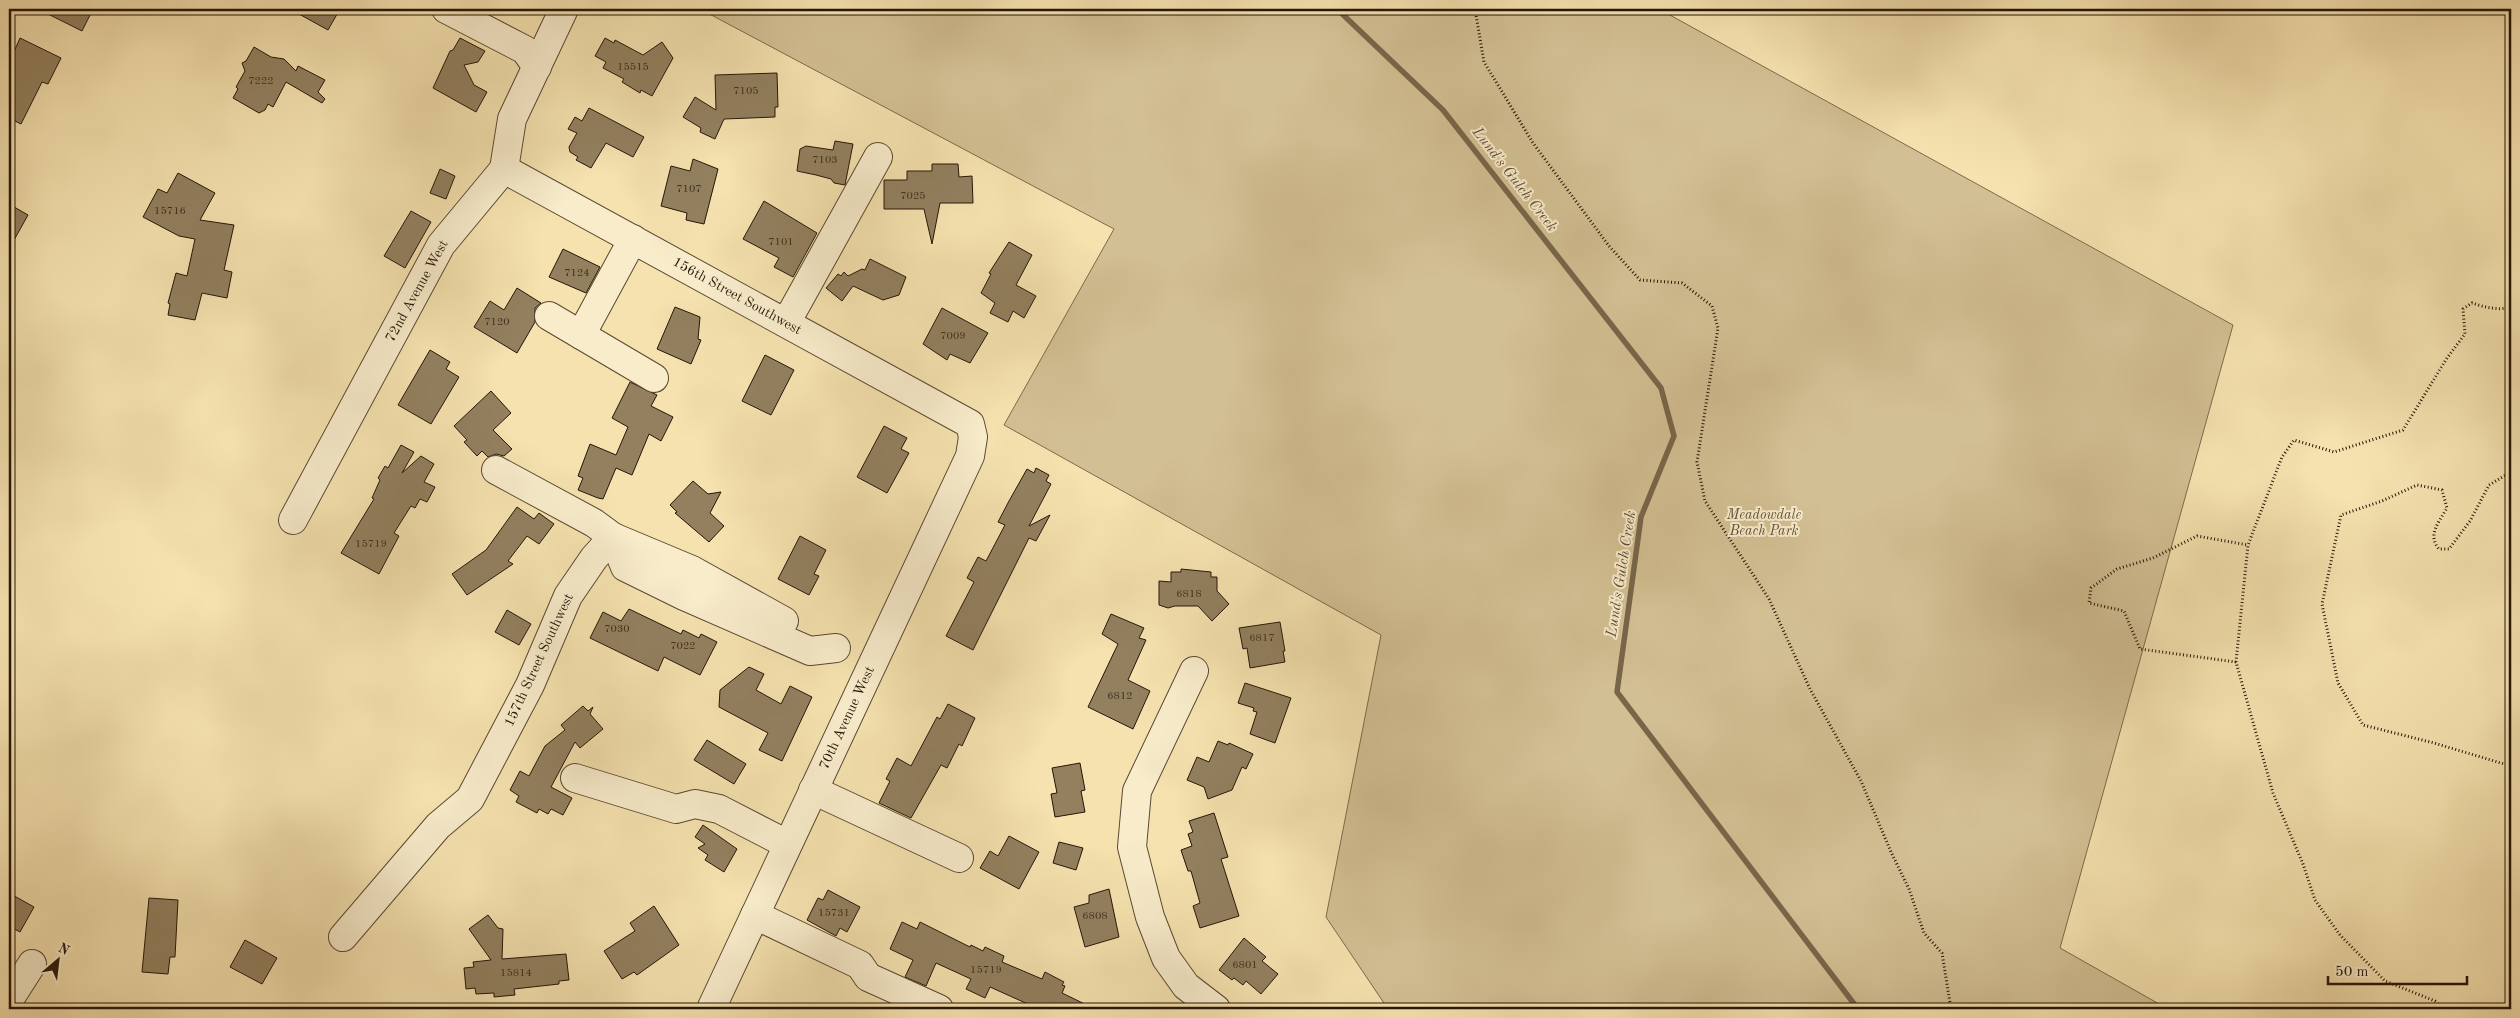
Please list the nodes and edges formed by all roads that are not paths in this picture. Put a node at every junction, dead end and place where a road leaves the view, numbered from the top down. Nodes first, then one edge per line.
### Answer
1 (446, 9) edge
2 (563, 11) dead end
3 (537, 67) junction
4 (878, 157) dead end
5 (504, 169) junction
6 (633, 239) junction
7 (549, 316) dead end
8 (786, 324) junction
9 (581, 335) junction
10 (654, 378) dead end
11 (970, 424) joint
12 (496, 470) dead end
13 (293, 520) dead end
14 (613, 537) junction
15 (871, 664) junction
16 (1194, 671) dead end
17 (576, 778) dead end
18 (813, 790) junction
19 (788, 844) junction
20 (959, 858) dead end
21 (755, 915) junction
22 (343, 937) dead end
23 (32, 964) dead end
24 (9, 1000) edge
25 (711, 1009) edge
26 (939, 1009) edge
27 (1216, 1009) edge

1 - 3 street
2 - 3 street
3 - 5 street
4 - 8 street
5 - 6 street, 156th Street Southwest
5 - 13 street, 72nd Avenue West
6 - 8 street, 156th Street Southwest
6 - 9 street
7 - 9 street
8 - 11 street, 156th Street Southwest
9 - 10 street
11 - 15 street, 70th Avenue West
12 - 14 street
14 - 15 street
14 - 22 street, 157th Street Southwest
15 - 18 street, 70th Avenue West
16 - 27 street
17 - 19 street
18 - 19 street, 70th Avenue West
18 - 20 street
19 - 21 street, 70th Avenue West
21 - 25 street, 70th Avenue West
21 - 26 street
23 - 24 street

